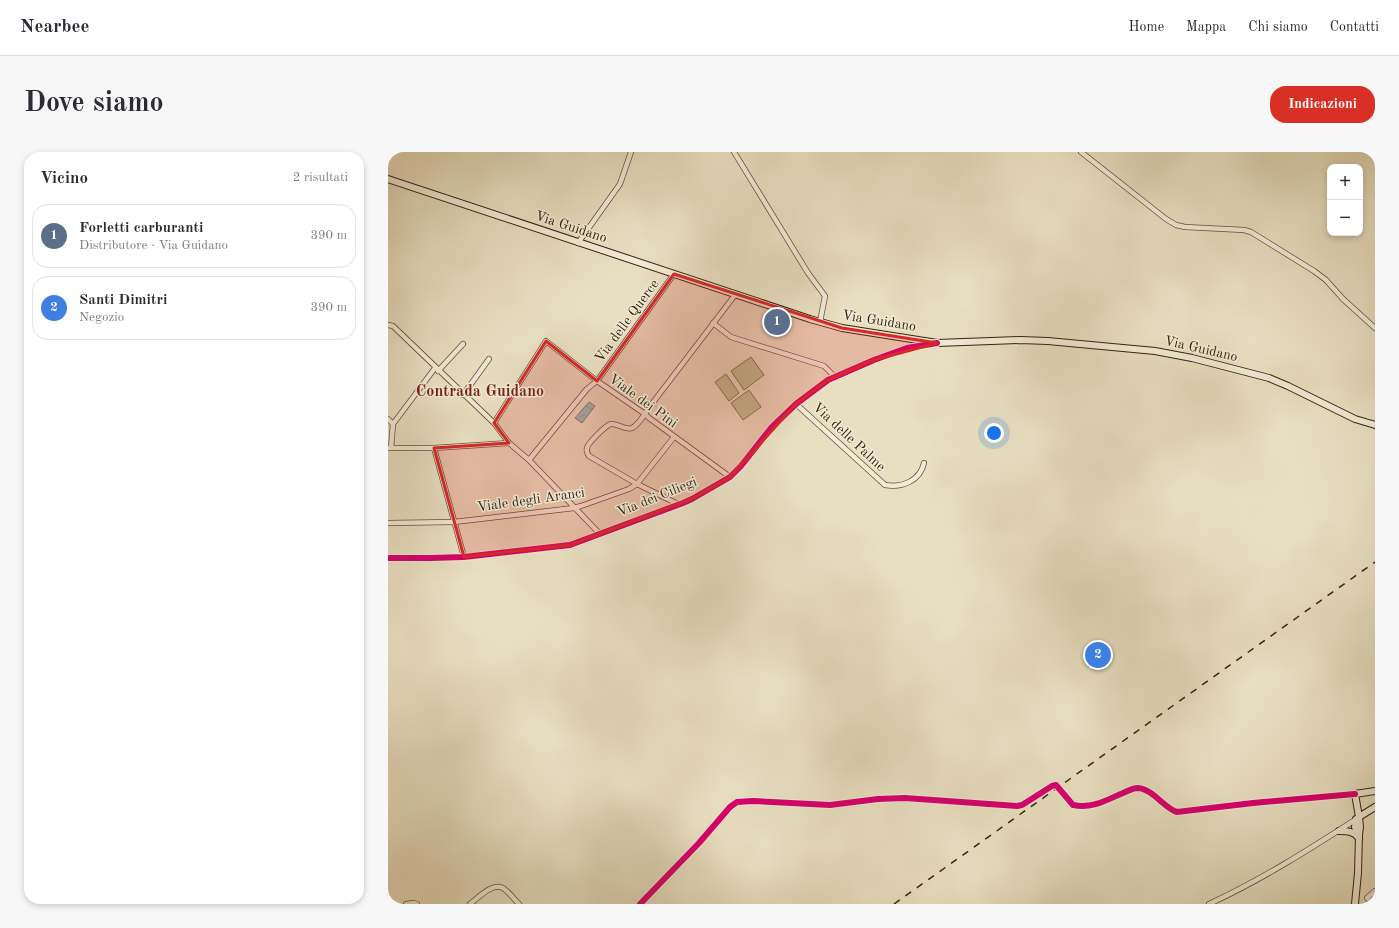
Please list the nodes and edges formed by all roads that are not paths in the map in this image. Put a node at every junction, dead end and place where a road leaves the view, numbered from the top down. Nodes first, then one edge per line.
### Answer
1 (631, 152) edge
2 (734, 152) edge
3 (1081, 152) edge
4 (388, 179) edge
5 (578, 242) junction
6 (674, 274) junction
7 (735, 294) junction
8 (820, 322) junction
9 (713, 323) junction
10 (388, 325) edge
11 (1375, 328) edge
12 (937, 343) junction
13 (464, 344) dead end
14 (489, 359) dead end
15 (437, 369) junction
16 (834, 377) junction
17 (597, 381) junction
18 (463, 394) junction
19 (796, 404) junction
20 (645, 414) junction
21 (388, 419) edge
22 (393, 424) junction
23 (494, 424) junction
24 (1375, 424) edge
25 (674, 437) junction
26 (509, 442) junction
27 (390, 448) edge
28 (434, 448) junction
29 (529, 460) junction
30 (924, 463) dead end
31 (730, 477) junction
32 (637, 484) junction
33 (678, 504) junction
34 (574, 508) junction
35 (454, 522) junction
36 (388, 523) edge
37 (600, 533) junction
38 (464, 557) junction
39 (388, 558) edge
40 (1375, 791) edge
41 (1355, 794) junction
42 (1375, 806) edge
43 (1358, 818) junction
44 (1339, 831) junction
45 (1359, 837) junction
46 (1375, 891) edge
47 (406, 904) edge
48 (417, 904) edge
49 (470, 904) edge
50 (519, 904) edge
51 (640, 904) edge
52 (1209, 904) edge
53 (1355, 904) edge
54 (1373, 904) edge

1 - 5 street
2 - 8 street
3 - 11 street
4 - 5 main road, Via Guidano
5 - 6 main road, Via Guidano
6 - 7 main road, Via Guidano
6 - 17 street, Via delle Querce
7 - 8 main road, Via Guidano
7 - 9 street
8 - 12 main road, Via Guidano
9 - 16 street
9 - 20 street
10 - 15 street
12 - 16 street, Via dei Ciliegi
12 - 24 main road, Via Guidano
13 - 15 street
14 - 18 street
15 - 18 street
15 - 22 street
16 - 19 street, Via dei Ciliegi
17 - 20 street, Viale dei Pini
17 - 23 street, Viale dei Pini
17 - 29 street, Via delle Querce
18 - 23 street
19 - 30 street, Via delle Palme
19 - 31 street, Via dei Ciliegi
20 - 25 street, Viale dei Pini
20 - 32 street
21 - 22 street
22 - 27 street
23 - 26 street
25 - 31 street, Viale dei Pini
25 - 32 street, Viale degli Aranci
26 - 28 street
26 - 29 street
27 - 28 street
28 - 35 street
29 - 34 street
31 - 33 street, Via dei Ciliegi
32 - 33 street
32 - 34 street, Viale degli Aranci
33 - 37 street, Via dei Ciliegi
34 - 35 street, Viale degli Aranci
34 - 37 street
35 - 36 street, Viale degli Aranci
35 - 38 street
37 - 38 street, Via dei Ciliegi
38 - 39 street, Via dei Ciliegi
40 - 41 main road
41 - 43 main road
41 - 51 street
42 - 43 main road
43 - 44 street
43 - 45 main road
44 - 45 main road
44 - 52 street
45 - 53 main road
46 - 54 street
47 - 48 street
49 - 50 street

